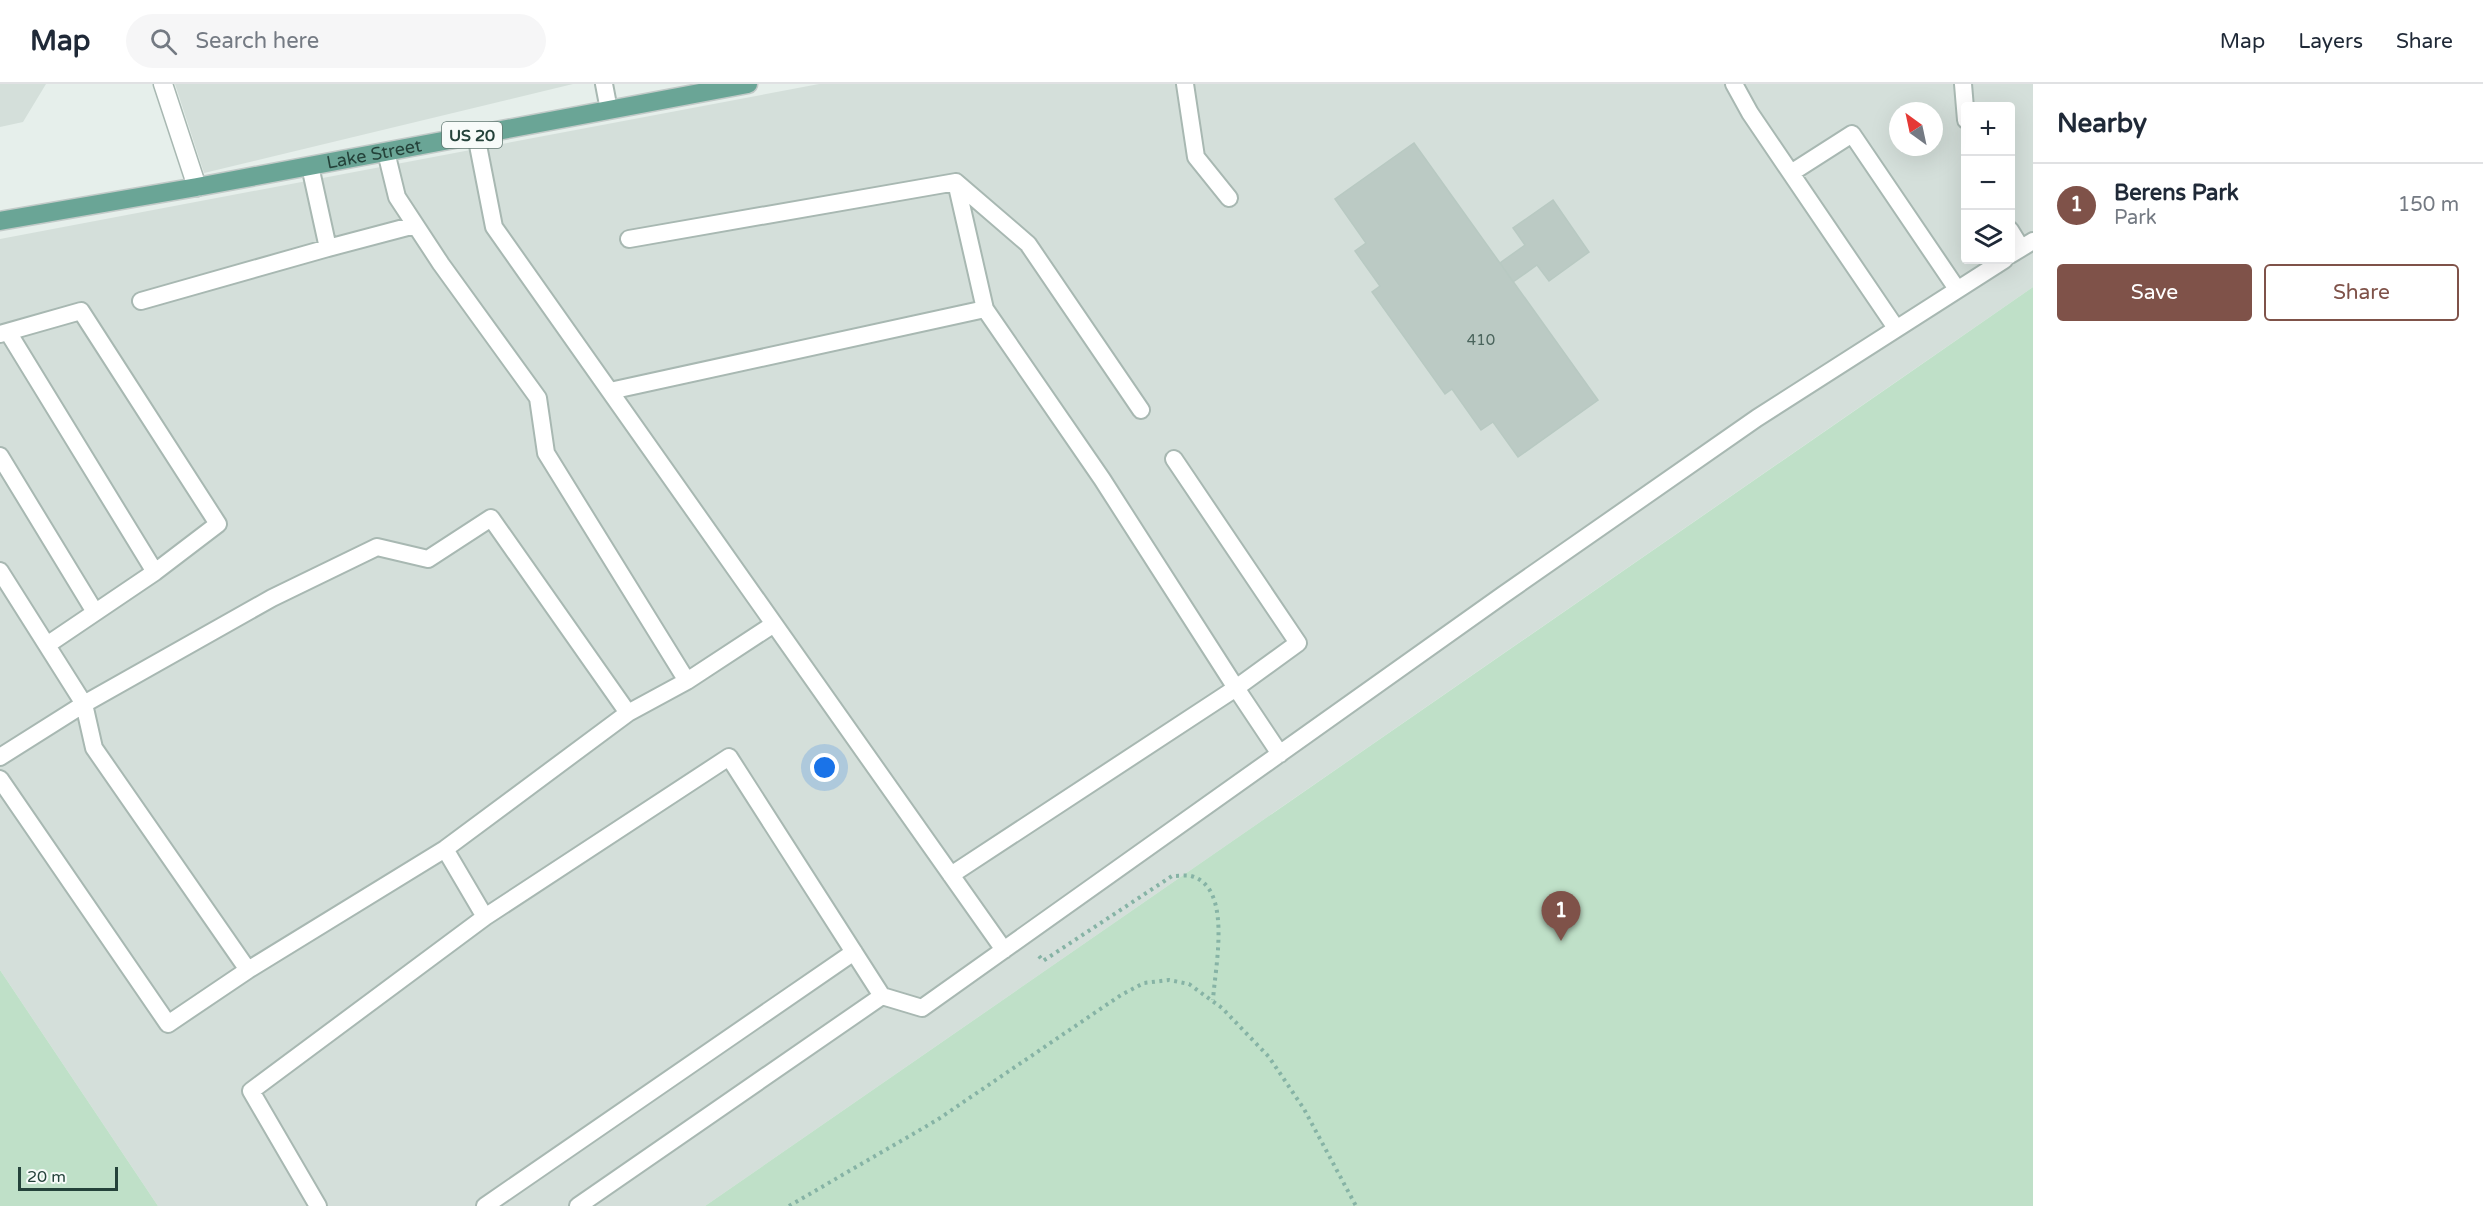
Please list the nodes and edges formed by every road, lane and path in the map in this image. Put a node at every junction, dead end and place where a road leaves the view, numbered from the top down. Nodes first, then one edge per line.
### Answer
1 (163, 84) edge
2 (604, 84) edge
3 (748, 84) edge
4 (1185, 84) edge
5 (1734, 84) edge
6 (1963, 84) edge
7 (700, 88) edge
8 (1964, 102) edge
9 (609, 110) junction
10 (476, 135) junction
11 (386, 152) junction
12 (310, 166) junction
13 (1791, 173) junction
14 (956, 182) junction
15 (197, 187) junction
16 (1229, 198) dead end
17 (0, 221) edge
18 (415, 225) junction
19 (629, 239) dead end
20 (328, 248) junction
21 (1998, 264) edge
22 (1957, 289) junction
23 (141, 301) dead end
24 (985, 309) junction
25 (1896, 328) junction
26 (4, 333) edge
27 (610, 391) junction
28 (1141, 410) dead end
29 (0, 456) edge
30 (1174, 459) dead end
31 (0, 571) edge
32 (154, 572) junction
33 (95, 612) junction
34 (774, 624) junction
35 (47, 645) junction
36 (687, 681) junction
37 (1236, 688) junction
38 (84, 704) junction
39 (628, 713) junction
40 (1280, 754) junction
41 (0, 757) edge
42 (0, 780) edge
43 (444, 849) junction
44 (951, 875) junction
45 (485, 917) junction
46 (1004, 950) junction
47 (854, 952) junction
48 (1043, 961) dead end
49 (248, 970) junction
50 (882, 996) junction
51 (1213, 1000) junction
52 (318, 1206) edge
53 (485, 1206) edge
54 (578, 1206) edge
55 (789, 1206) edge
56 (1356, 1206) edge

1 - 15 street
2 - 9 lane
3 - 7 main road, Lake Street / US 20
4 - 16 lane
5 - 13 lane
6 - 8 lane
7 - 9 main road, Lake Street / US 20
9 - 10 main road, Lake Street / US 20
10 - 11 main road, Lake Street / US 20
10 - 27 lane
11 - 12 main road, Lake Street / US 20
11 - 18 lane
12 - 15 main road, Lake Street / US 20
12 - 20 lane
13 - 22 lane
13 - 25 lane
14 - 19 lane
14 - 24 lane
14 - 28 lane
15 - 17 main road, Lake Street / US 20
18 - 20 lane
18 - 36 lane
20 - 23 lane
21 - 22 lane
22 - 25 lane
24 - 27 lane
24 - 37 lane
25 - 40 lane
26 - 32 lane
26 - 32 lane
27 - 34 lane
29 - 33 lane
30 - 37 lane
31 - 35 lane
32 - 33 lane
33 - 35 lane
34 - 36 lane
34 - 44 lane
35 - 38 lane
36 - 39 lane
37 - 40 lane
37 - 44 lane
38 - 39 lane
38 - 41 lane
38 - 49 lane
39 - 43 lane
40 - 46 lane
42 - 49 lane
43 - 45 lane
43 - 49 lane
44 - 46 lane
45 - 47 lane
45 - 52 lane
46 - 50 lane
47 - 50 lane
47 - 53 lane
48 - 51 path
50 - 54 lane
51 - 55 path
51 - 56 path

